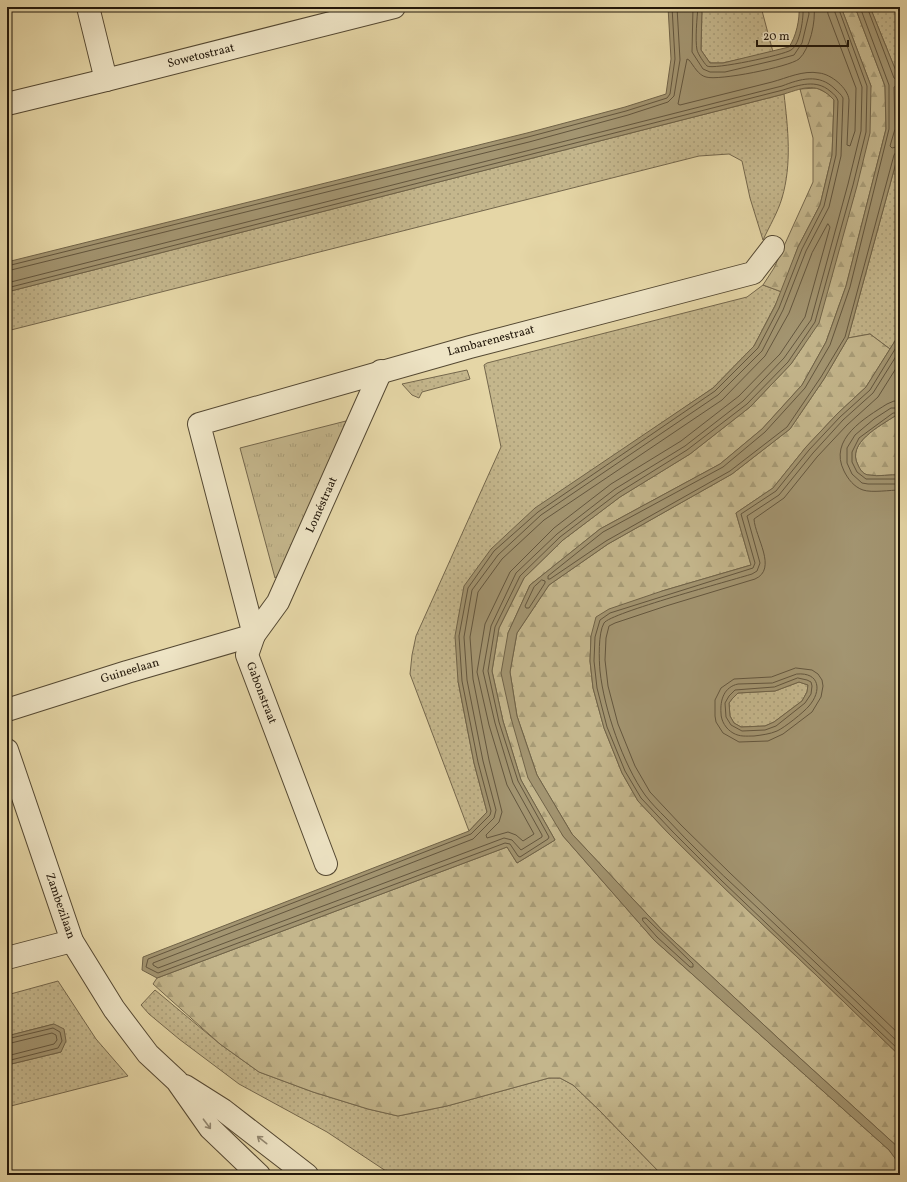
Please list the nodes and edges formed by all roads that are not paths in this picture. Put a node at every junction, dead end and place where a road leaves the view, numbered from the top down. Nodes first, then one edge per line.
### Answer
1 (88, 7) edge
2 (394, 7) edge
3 (106, 80) junction
4 (7, 104) edge
5 (773, 247) dead end
6 (381, 371) junction
7 (254, 635) junction
8 (7, 710) edge
9 (7, 750) edge
10 (326, 864) dead end
11 (72, 941) junction
12 (7, 958) edge
13 (177, 1081) junction
14 (296, 1171) edge
15 (258, 1175) edge

1 - 3 street
2 - 3 street, Sowetostraat
3 - 4 street, Sowetostraat
5 - 6 street, Lambarenestraat
6 - 7 street, Loméstraat
6 - 7 street, Lambarenestraat
7 - 8 street, Guineelaan
7 - 10 street, Gabonstraat
9 - 11 street, Zambezilaan
11 - 12 street
11 - 13 street, Zambezilaan
14 -> 13 street, Zambezilaan
13 -> 15 street, Zambezilaan
14 - 15 street

